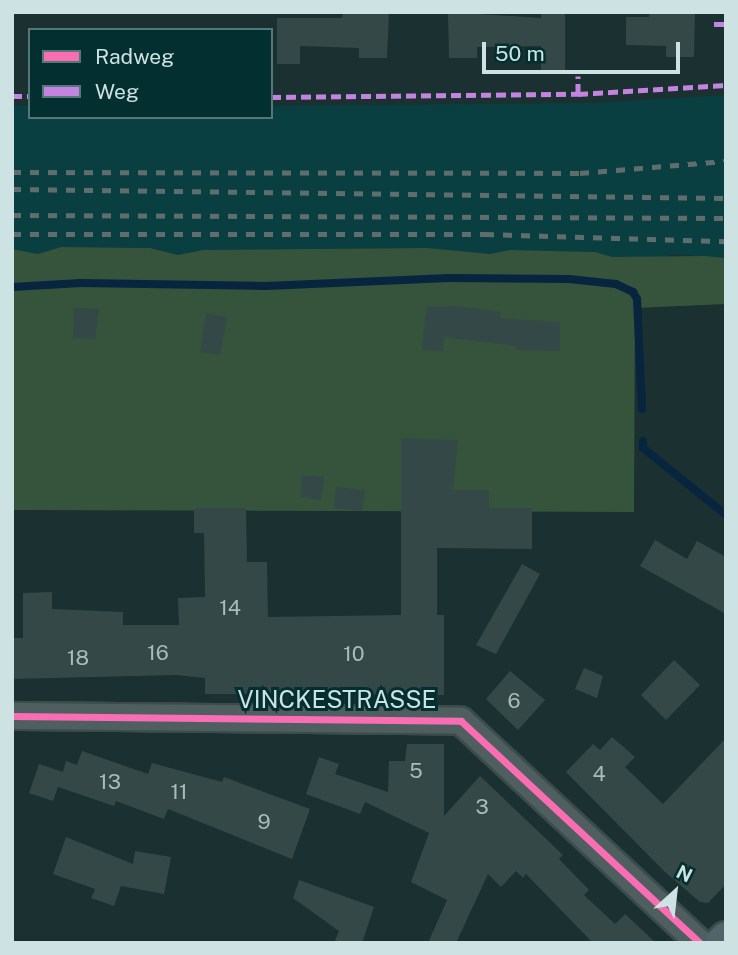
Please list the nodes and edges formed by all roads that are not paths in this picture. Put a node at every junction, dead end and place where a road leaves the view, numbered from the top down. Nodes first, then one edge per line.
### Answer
1 (12, 716) edge
2 (726, 938) edge
3 (700, 943) edge
4 (722, 943) edge

1 - 3 street, VINCKESTRASSE
2 - 4 main road

